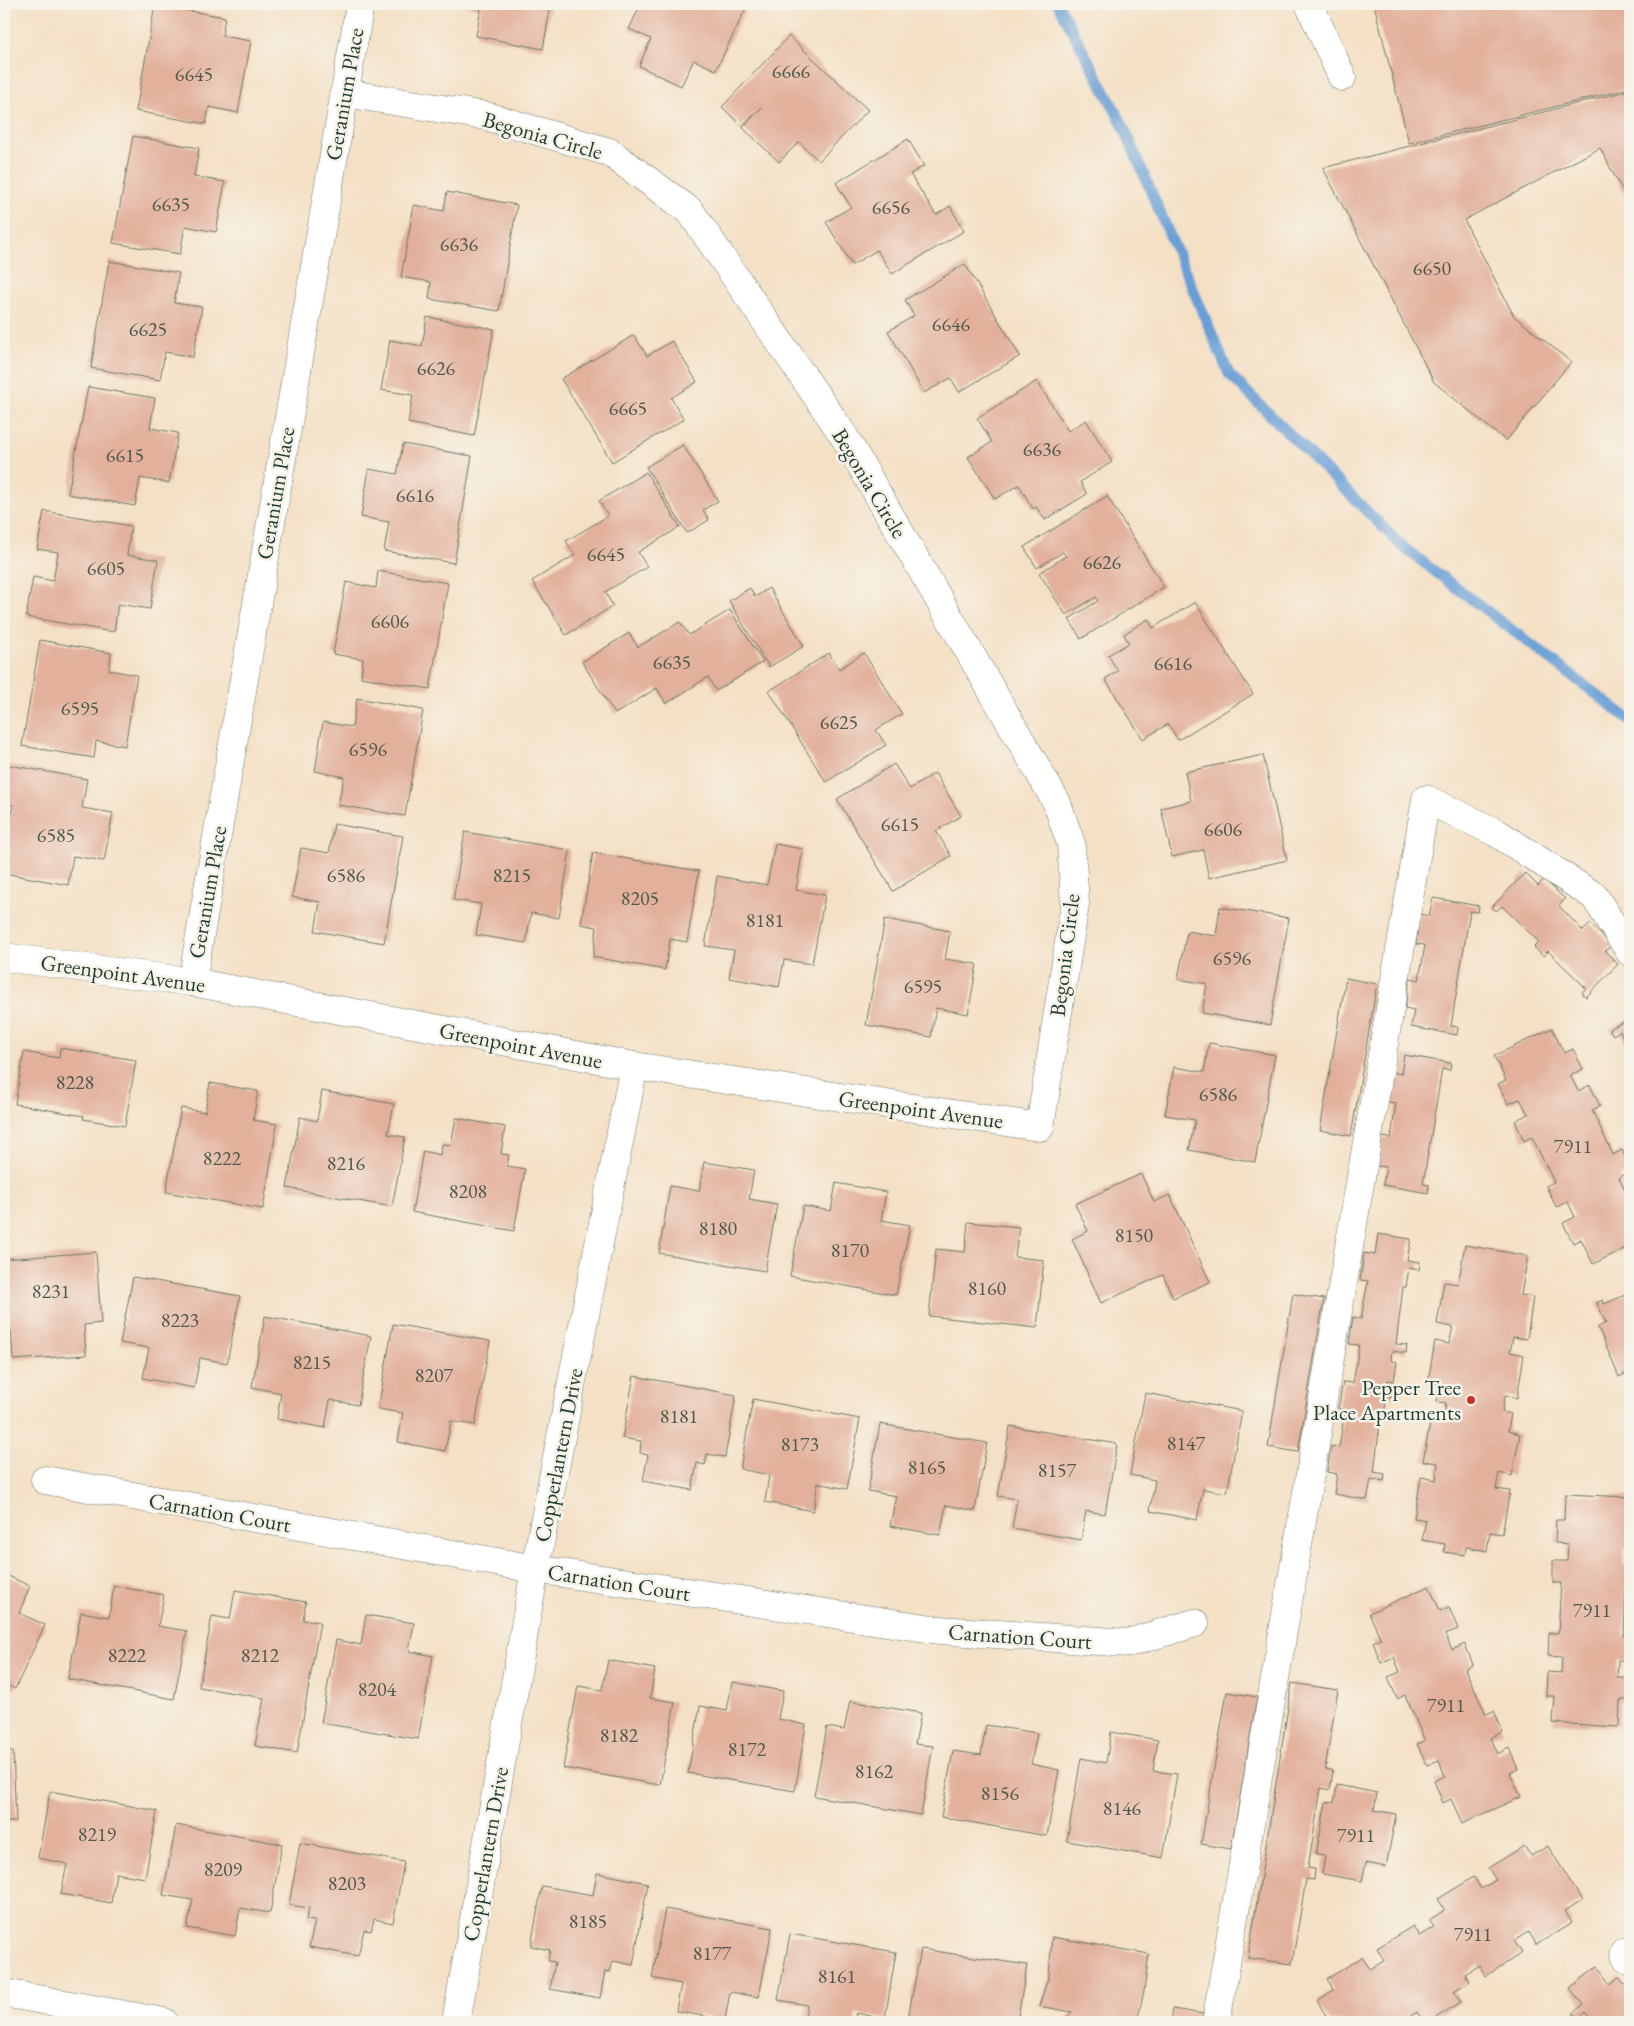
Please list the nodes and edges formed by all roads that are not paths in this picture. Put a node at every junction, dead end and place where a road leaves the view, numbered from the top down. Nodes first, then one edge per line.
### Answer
1 (360, 4) edge
2 (1309, 4) edge
3 (1342, 77) dead end
4 (344, 93) junction
5 (1630, 952) edge
6 (4, 957) edge
7 (192, 982) junction
8 (634, 1066) junction
9 (1040, 1127) joint
10 (45, 1480) dead end
11 (535, 1569) junction
12 (1195, 1623) dead end
13 (4, 1993) edge
14 (164, 2022) edge
15 (456, 2022) edge
16 (1216, 2022) edge

1 - 4 street, Geranium Place
2 - 3 street
4 - 7 street, Geranium Place
4 - 9 street, Begonia Circle
5 - 16 street
6 - 7 street, Greenpoint Avenue
7 - 8 street, Greenpoint Avenue
8 - 9 street, Greenpoint Avenue
8 - 11 street, Copperlantern Drive
10 - 11 street, Carnation Court
11 - 12 street, Carnation Court
11 - 15 street, Copperlantern Drive
13 - 14 street

